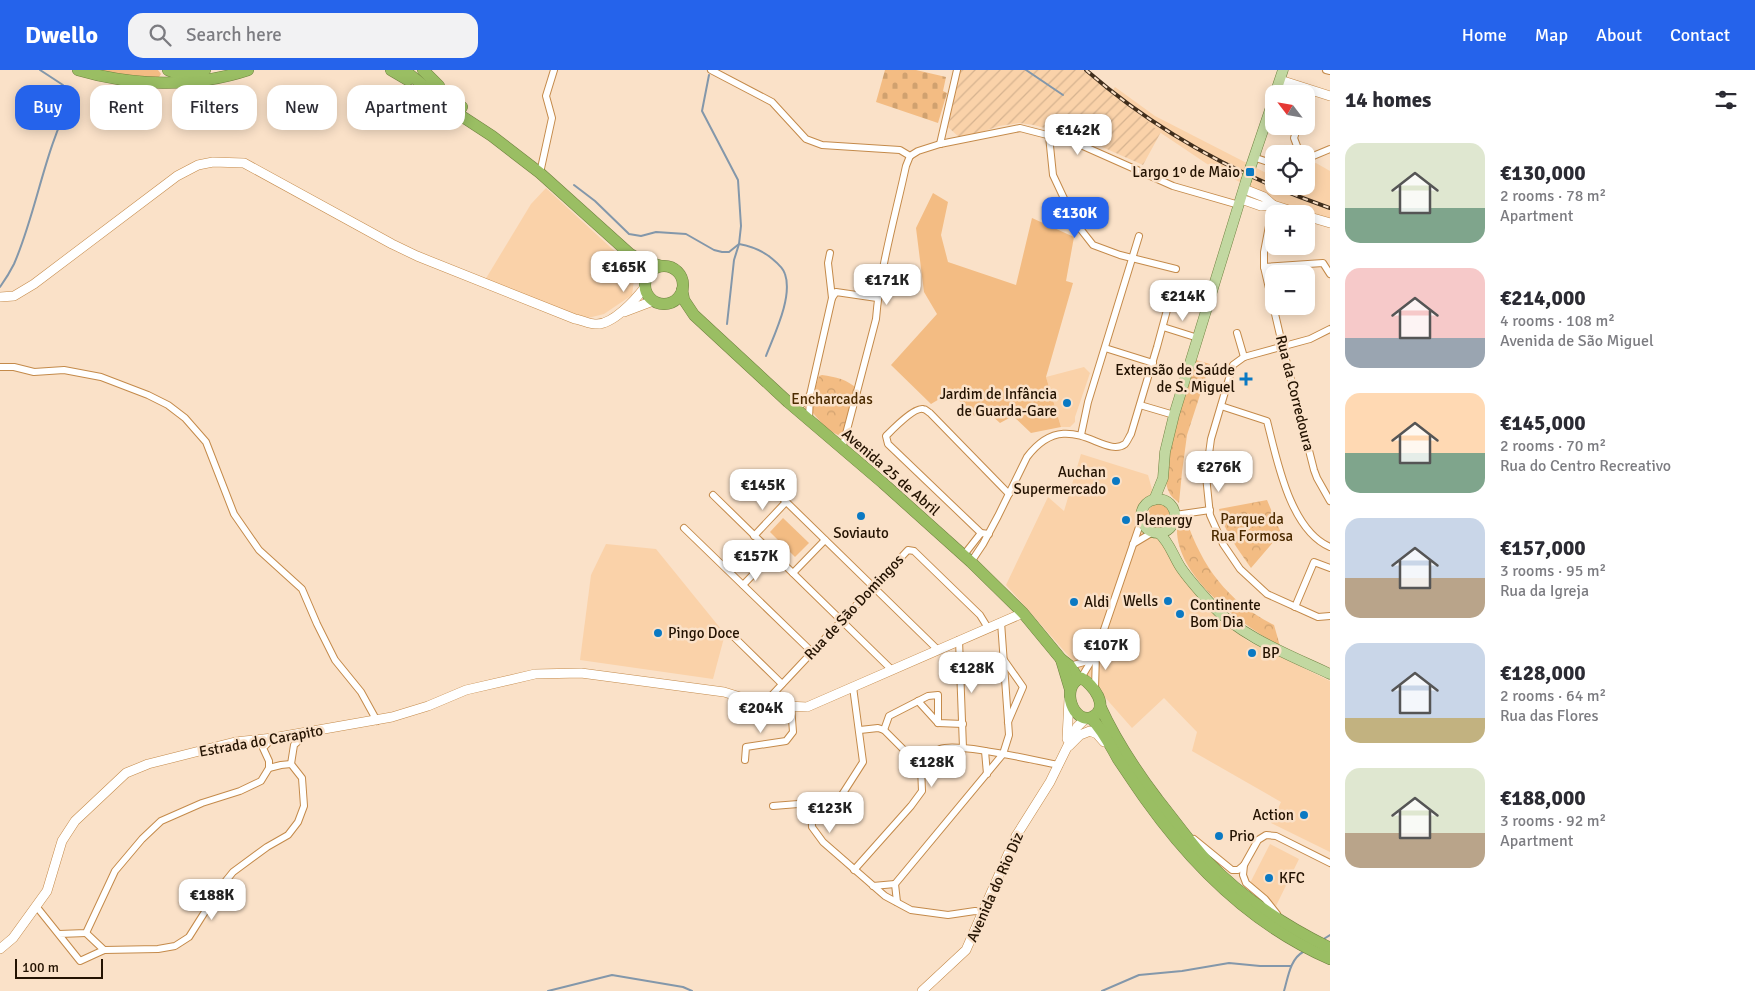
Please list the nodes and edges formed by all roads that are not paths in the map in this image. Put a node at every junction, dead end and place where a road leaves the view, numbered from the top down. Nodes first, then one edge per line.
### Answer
1 (78, 70) edge
2 (168, 70) edge
3 (205, 70) edge
4 (248, 70) edge
5 (391, 70) edge
6 (404, 70) edge
7 (413, 70) edge
8 (423, 70) edge
9 (554, 70) edge
10 (711, 70) edge
11 (957, 70) edge
12 (1283, 70) edge
13 (1326, 70) edge
14 (1330, 71) edge
15 (1280, 80) junction
16 (418, 85) edge
17 (422, 85) edge
18 (433, 85) edge
19 (437, 85) edge
20 (1278, 85) edge
21 (1330, 96) edge
22 (465, 110) edge
23 (465, 118) edge
24 (1265, 126) edge
25 (492, 136) junction
26 (1049, 136) junction
27 (940, 144) junction
28 (1330, 149) edge
29 (1315, 155) edge
30 (910, 156) junction
31 (1252, 162) junction
32 (1265, 163) edge
33 (540, 173) junction
34 (1242, 194) junction
35 (1273, 205) edge
36 (1315, 219) edge
37 (1330, 223) edge
38 (1139, 236) dead end
39 (1265, 247) edge
40 (830, 253) dead end
41 (630, 254) junction
42 (1131, 258) junction
43 (661, 266) junction
44 (1264, 267) junction
45 (1176, 268) dead end
46 (1330, 274) edge
47 (645, 284) junction
48 (682, 290) junction
49 (0, 297) edge
50 (832, 298) junction
51 (877, 298) junction
52 (1170, 299) dead end
53 (653, 301) junction
54 (665, 304) junction
55 (620, 314) junction
56 (694, 315) junction
57 (1162, 327) junction
58 (1329, 332) edge
59 (1237, 333) dead end
60 (1198, 338) junction
61 (1105, 348) junction
62 (1283, 348) junction
63 (1244, 357) junction
64 (1153, 363) junction
65 (0, 367) edge
66 (810, 395) junction
67 (1140, 405) junction
68 (792, 406) junction
69 (1221, 406) junction
70 (1174, 415) junction
71 (808, 420) junction
72 (1082, 435) junction
73 (842, 449) junction
74 (1163, 478) junction
75 (771, 487) dead end
76 (1327, 489) edge
77 (1009, 494) junction
78 (713, 495) dead end
79 (1154, 500) junction
80 (1330, 500) edge
81 (786, 502) junction
82 (1168, 503) junction
83 (1210, 510) junction
84 (1175, 515) junction
85 (1143, 522) junction
86 (684, 528) dead end
87 (1170, 528) junction
88 (1156, 532) junction
89 (985, 534) junction
90 (754, 536) junction
91 (825, 540) junction
92 (1132, 545) junction
93 (1330, 547) edge
94 (774, 554) junction
95 (967, 559) junction
96 (1330, 568) edge
97 (793, 573) junction
98 (743, 585) junction
99 (1197, 587) junction
100 (874, 588) junction
101 (1295, 607) junction
102 (1023, 613) junction
103 (1330, 616) edge
104 (842, 621) junction
105 (1001, 622) junction
106 (988, 628) junction
107 (734, 637) dead end
108 (960, 640) junction
109 (938, 650) junction
110 (812, 652) junction
111 (1096, 653) junction
112 (1003, 659) junction
113 (1091, 660) junction
114 (1066, 663) junction
115 (892, 670) junction
116 (1329, 671) edge
117 (1080, 678) junction
118 (782, 684) junction
119 (853, 687) junction
120 (1095, 689) junction
121 (1070, 693) junction
122 (918, 701) junction
123 (766, 705) junction
124 (791, 706) junction
125 (1100, 706) junction
126 (1089, 718) junction
127 (377, 721) junction
128 (938, 723) junction
129 (1008, 723) junction
130 (963, 724) junction
131 (860, 730) junction
132 (884, 730) junction
133 (308, 731) junction
134 (284, 736) junction
135 (273, 738) junction
136 (251, 741) junction
137 (294, 745) junction
138 (263, 748) junction
139 (964, 748) junction
140 (1066, 748) junction
141 (1113, 749) junction
142 (985, 751) junction
143 (1003, 754) junction
144 (745, 760) dead end
145 (291, 764) junction
146 (1059, 765) junction
147 (920, 767) junction
148 (269, 768) junction
149 (987, 774) junction
150 (811, 804) junction
151 (773, 806) dead end
152 (1180, 829) junction
153 (1330, 863) edge
154 (1244, 865) junction
155 (854, 870) junction
156 (895, 884) junction
157 (873, 886) junction
158 (897, 902) junction
159 (36, 906) junction
160 (984, 912) junction
161 (1283, 922) junction
162 (86, 933) junction
163 (59, 934) junction
164 (1300, 938) junction
165 (0, 949) edge
166 (104, 950) junction
167 (1328, 955) edge
168 (922, 991) edge

1 - 4 highway
2 - 3 highway
5 - 16 highway
6 - 17 highway
7 - 18 highway
8 - 19 highway
9 - 33 street
10 - 30 street
11 - 27 street
12 - 15 main road
13 - 14 street
15 - 20 main road
15 - 21 main road
22 - 25 highway
23 - 25 highway
24 - 31 main road
25 - 33 highway
26 - 27 street
26 - 34 street
26 - 42 street
27 - 30 street
28 - 29 street
30 - 51 street
31 - 32 street
31 - 34 main road, bridge
33 - 41 highway
34 - 35 main road
34 - 60 main road
36 - 37 main road
38 - 42 street
39 - 44 street, Rua da Corredoura
40 - 50 street
41 - 43 highway
41 - 47 highway
42 - 45 street
42 - 61 street
43 - 47 highway
43 - 48 highway, Avenida 25 de Abril
44 - 46 street
44 - 62 street, Rua da Corredoura
47 - 53 highway
47 - 55 main road
48 - 54 highway
48 - 56 highway, Avenida 25 de Abril
49 - 55 main road
50 - 51 street
50 - 66 street
51 - 73 street
52 - 57 street
53 - 54 highway, Avenida 25 de Abril
53 - 55 main road
54 - 56 highway, Avenida 25 de Abril
56 - 68 highway, Avenida 25 de Abril
57 - 60 street
57 - 64 street
58 - 62 street
59 - 63 street
60 - 70 main road
61 - 64 street
61 - 72 street
62 - 63 street
62 - 76 street, Rua da Corredoura
63 - 69 street
64 - 67 street
65 - 127 street
66 - 68 street
66 - 71 street
67 - 70 street
67 - 72 street
68 - 71 highway, Avenida 25 de Abril
69 - 83 street
69 - 93 street
70 - 74 main road
71 - 73 highway, Avenida 25 de Abril
72 - 77 street
73 - 95 highway, Avenida 25 de Abril
74 - 79 main road
74 - 82 main road
75 - 81 street
76 - 80 street, Rua da Corredoura
77 - 89 street
77 - 89 street
78 - 90 street
79 - 82 main road
79 - 85 main road
81 - 90 street
81 - 91 street
82 - 84 main road
83 - 84 street
83 - 101 street
84 - 87 main road
85 - 88 main road
85 - 92 street
86 - 98 street
87 - 88 main road
87 - 99 main road
88 - 92 street
88 - 99 main road
89 - 95 street
90 - 94 street
91 - 97 street
91 - 100 street
92 - 111 street
94 - 97 street
94 - 98 street
95 - 102 highway, Avenida 25 de Abril
96 - 101 street
97 - 104 street
98 - 110 street
99 - 116 main road
100 - 104 street, Rua de São Domingos
100 - 106 street, Rua de São Domingos
100 - 109 street
101 - 103 street
102 - 105 main road, Estrada do Carapito
102 - 114 highway, Avenida 25 de Abril
104 - 110 street, Rua de São Domingos
104 - 115 street
105 - 106 main road, Estrada do Carapito
105 - 112 street
106 - 108 main road, Estrada do Carapito
107 - 118 street
108 - 109 main road, Estrada do Carapito
108 - 130 street
109 - 115 main road, Estrada do Carapito
110 - 118 street, Rua de São Domingos
111 - 113 street
111 - 120 street
112 - 129 street
112 - 129 street
113 - 114 street
113 - 117 street
114 - 117 highway, Avenida 25 de Abril
114 - 121 highway, Avenida 25 de Abril
115 - 119 main road, Estrada do Carapito
117 - 120 highway
117 - 121 highway
118 - 123 street, Rua de São Domingos
119 - 124 main road, Estrada do Carapito
119 - 131 street
120 - 125 highway
121 - 126 highway
121 - 140 main road, Avenida do Rio Diz
122 - 128 street
122 - 128 street
122 - 132 street
123 - 124 main road, Estrada do Carapito
123 - 127 main road, Estrada do Carapito
124 - 144 street
125 - 126 highway
125 - 152 highway
126 - 140 main road, Avenida do Rio Diz
126 - 141 highway
127 - 133 main road, Estrada do Carapito
128 - 130 street
129 - 143 street
130 - 139 street
131 - 132 street
131 - 150 street
132 - 147 street
133 - 134 main road, Estrada do Carapito
133 - 137 street
134 - 135 main road, Estrada do Carapito
134 - 137 street
135 - 136 main road, Estrada do Carapito
135 - 138 street
136 - 138 street
136 - 159 main road, Estrada do Carapito
137 - 145 street
138 - 148 street
139 - 142 street
139 - 147 street
140 - 141 main road
140 - 146 main road, Avenida do Rio Diz
141 - 164 highway
142 - 143 street
142 - 149 street
143 - 146 street
143 - 149 street
145 - 148 street
145 - 166 street
146 - 160 main road, Avenida do Rio Diz
147 - 155 street
148 - 162 street
149 - 156 street
150 - 151 street
150 - 155 street
152 - 154 street
152 - 161 highway
153 - 154 street
154 - 161 street
155 - 157 street
156 - 157 street
156 - 158 street
157 - 158 street
158 - 160 street
159 - 163 street
159 - 165 main road, Estrada do Carapito
160 - 168 main road, Avenida do Rio Diz
161 - 164 highway
162 - 163 street
162 - 166 street
163 - 166 street
164 - 167 highway

